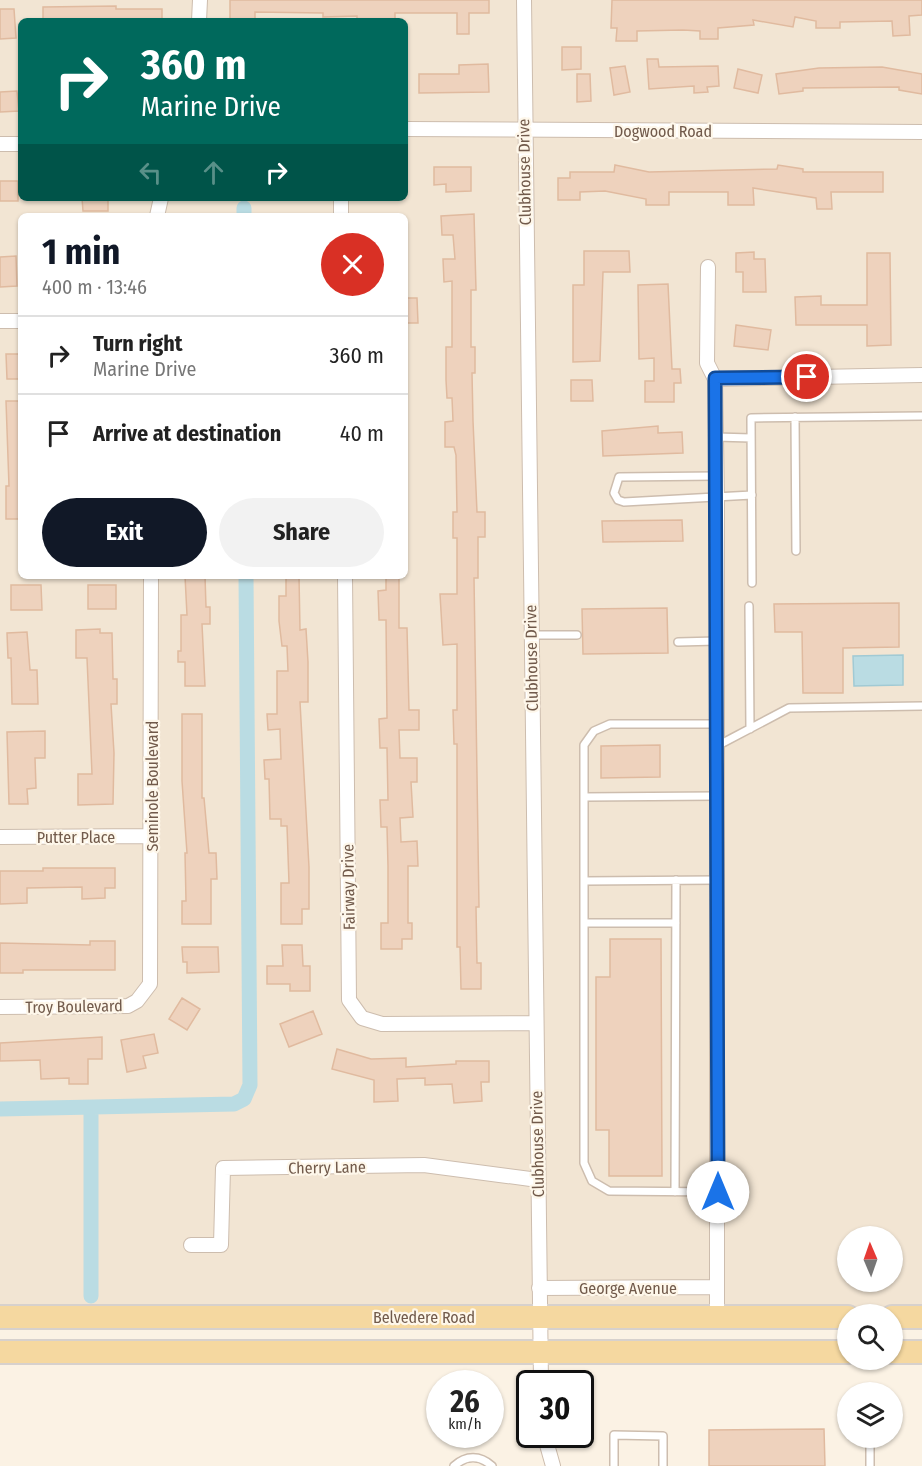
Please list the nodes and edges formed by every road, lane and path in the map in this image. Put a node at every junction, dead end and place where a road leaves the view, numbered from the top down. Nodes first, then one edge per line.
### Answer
1 (200, 0) edge
2 (524, 0) edge
3 (199, 18) edge
4 (408, 129) edge
5 (524, 131) junction
6 (922, 132) edge
7 (0, 144) edge
8 (18, 144) edge
9 (708, 267) dead end
10 (0, 321) edge
11 (18, 321) edge
12 (922, 375) edge
13 (715, 378) junction
14 (922, 416) edge
15 (795, 417) junction
16 (716, 437) junction
17 (751, 438) junction
18 (717, 476) junction
19 (752, 495) junction
20 (717, 499) junction
21 (796, 550) dead end
22 (151, 579) edge
23 (345, 579) edge
24 (752, 583) dead end
25 (749, 606) dead end
26 (531, 635) junction
27 (577, 635) dead end
28 (717, 641) junction
29 (678, 642) dead end
30 (922, 706) edge
31 (717, 724) junction
32 (750, 729) junction
33 (717, 746) junction
34 (717, 796) junction
35 (585, 797) junction
36 (152, 836) junction
37 (0, 837) edge
38 (676, 880) junction
39 (717, 880) junction
40 (585, 881) junction
41 (585, 923) junction
42 (676, 923) junction
43 (145, 994) joint
44 (0, 1007) edge
45 (536, 1023) junction
46 (538, 1180) junction
47 (675, 1192) junction
48 (718, 1192) junction
49 (191, 1245) dead end
50 (717, 1287) junction
51 (539, 1288) junction
52 (0, 1317) edge
53 (540, 1317) junction
54 (717, 1317) junction
55 (837, 1317) edge
56 (903, 1317) edge
57 (922, 1317) edge
58 (0, 1352) edge
59 (540, 1352) junction
60 (837, 1352) edge
61 (903, 1352) edge
62 (922, 1352) edge
63 (541, 1370) edge
64 (548, 1448) edge
65 (870, 1448) edge
66 (454, 1466) edge
67 (492, 1466) edge
68 (554, 1466) edge
69 (614, 1466) edge
70 (663, 1466) edge
71 (870, 1466) edge

1 - 3 street
2 - 5 street, Clubhouse Drive
4 - 5 street, Dogwood Road
5 - 6 street, Dogwood Road
5 - 26 street, Clubhouse Drive
7 - 8 street
9 - 13 street
10 - 11 street
12 - 13 street
13 - 16 street
14 - 15 lane
15 - 17 lane
15 - 21 lane
16 - 17 lane
16 - 18 street
17 - 19 lane
18 - 20 street
18 - 20 lane
19 - 20 lane
19 - 24 lane
20 - 28 street
22 - 36 street, Seminole Boulevard
23 - 45 street, Fairway Drive
25 - 32 lane
26 - 27 lane
26 - 45 street, Clubhouse Drive
28 - 29 lane
28 - 31 street
30 - 32 lane
31 - 33 street
31 - 35 lane
32 - 33 lane
33 - 34 street
34 - 35 lane
34 - 39 street
35 - 40 lane
36 - 37 street, Putter Place
36 - 43 street, Seminole Boulevard
38 - 39 lane
38 - 40 lane
38 - 42 lane
39 - 48 street
40 - 41 lane
41 - 42 lane
41 - 47 lane
42 - 47 lane
43 - 44 street, Troy Boulevard
45 - 46 street, Clubhouse Drive
46 - 49 street, Cherry Lane
46 - 51 street, Clubhouse Drive
47 - 48 lane
48 - 50 street
50 - 51 street, George Avenue
50 - 54 street
51 - 53 street, Clubhouse Drive
52 - 53 main road, Belvedere Road
53 - 54 main road, Belvedere Road
53 - 59 street, Clubhouse Drive
54 - 55 main road, Belvedere Road
56 - 57 main road
58 - 59 main road
59 - 60 main road
59 - 63 street, Clubhouse Drive
61 - 62 main road
64 - 68 street
65 - 71 lane
66 - 67 lane
69 - 70 lane

